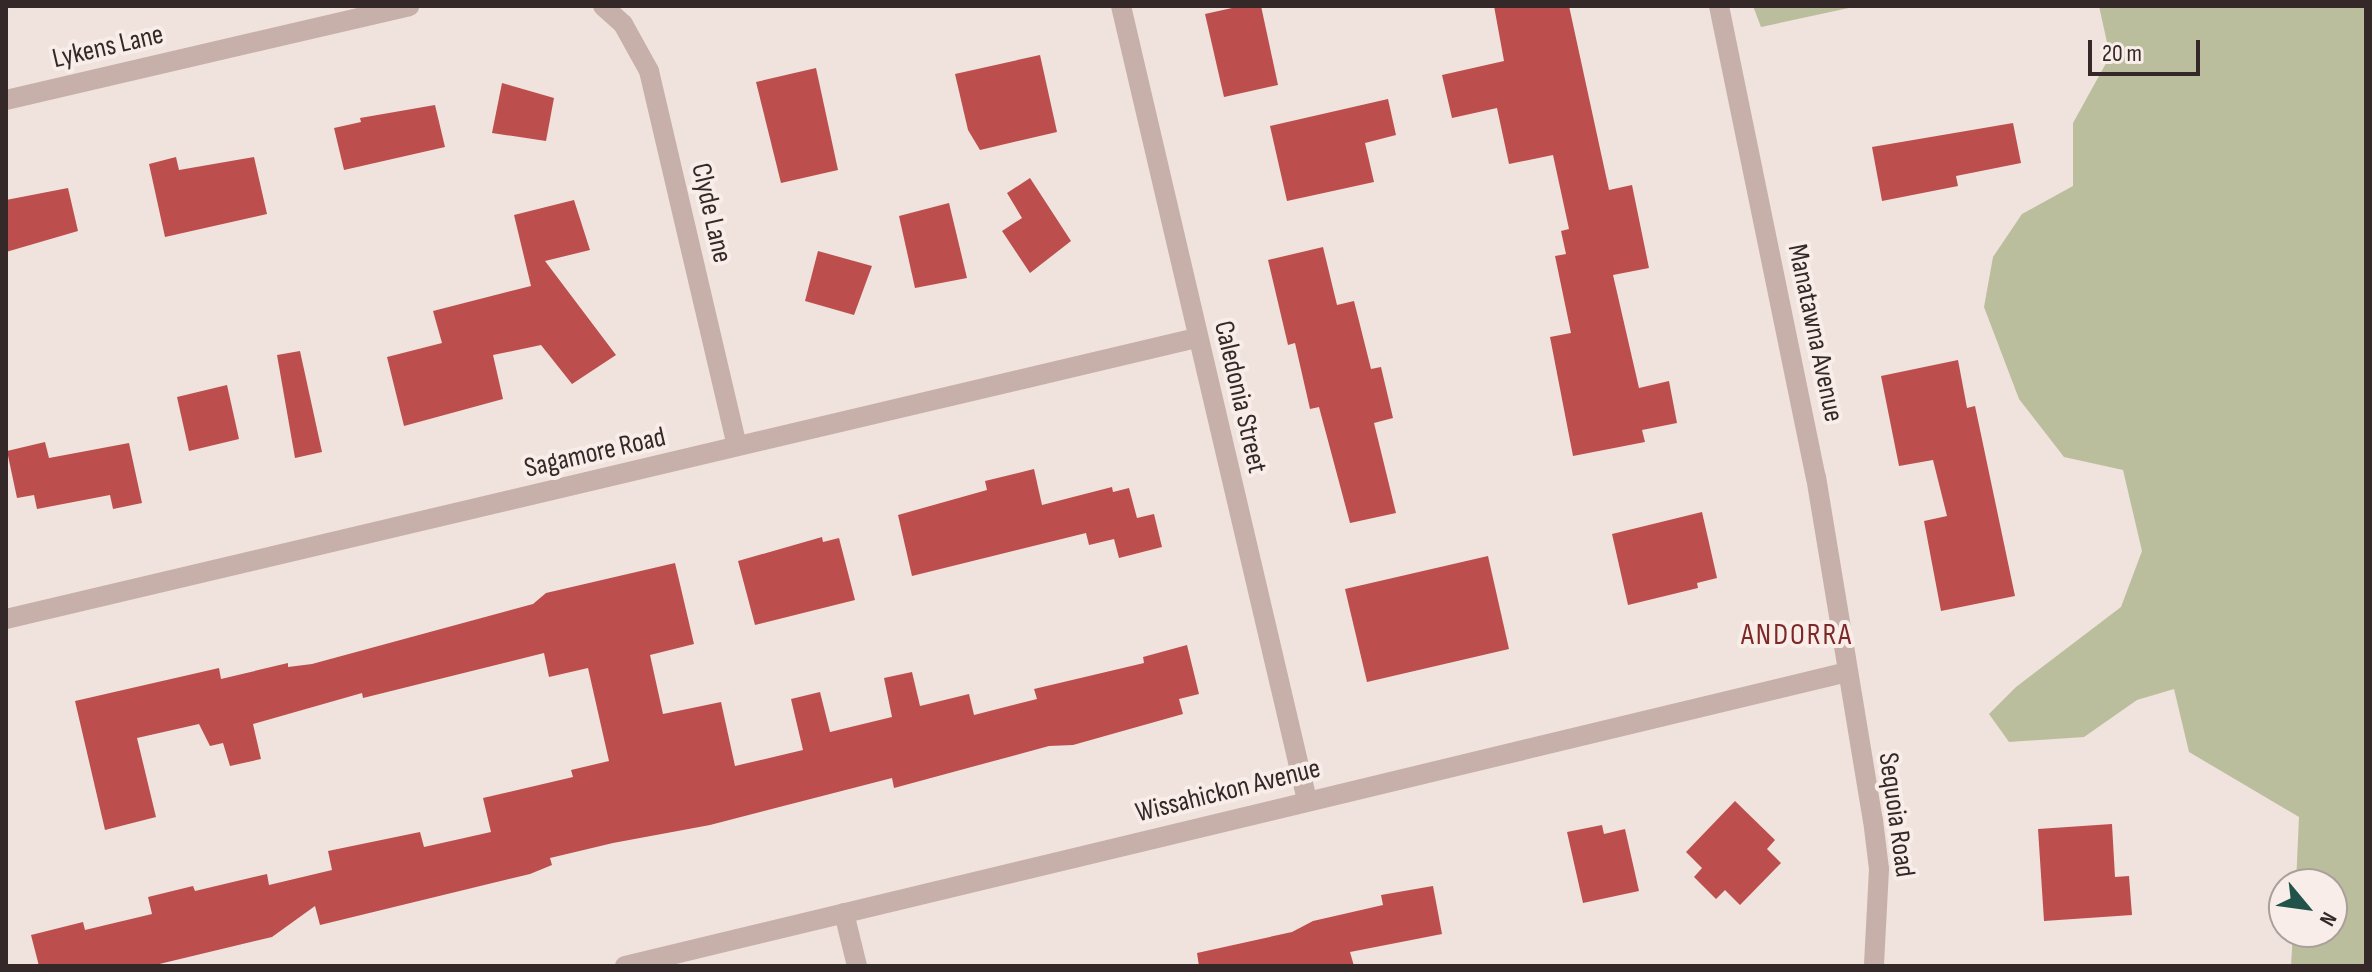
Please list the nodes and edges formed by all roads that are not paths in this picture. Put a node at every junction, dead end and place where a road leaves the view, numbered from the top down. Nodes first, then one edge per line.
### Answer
1 (409, 6) edge
2 (603, 6) edge
3 (1121, 6) edge
4 (1719, 6) edge
5 (6, 100) edge
6 (1197, 338) junction
7 (737, 446) junction
8 (6, 619) edge
9 (1844, 673) junction
10 (1307, 800) junction
11 (844, 913) junction
12 (625, 966) edge
13 (857, 966) edge
14 (1874, 966) edge

1 - 5 street, Lykens Lane
2 - 7 street, Clyde Lane
3 - 6 street, Caledonia Street
4 - 9 street, Manatawna Avenue
6 - 7 street, Sagamore Road
6 - 10 street, Caledonia Street
7 - 8 street, Sagamore Road
9 - 10 street, Wissahickon Avenue
9 - 14 street, Sequoia Road
10 - 11 street, Wissahickon Avenue
11 - 12 street, Wissahickon Avenue
11 - 13 street

